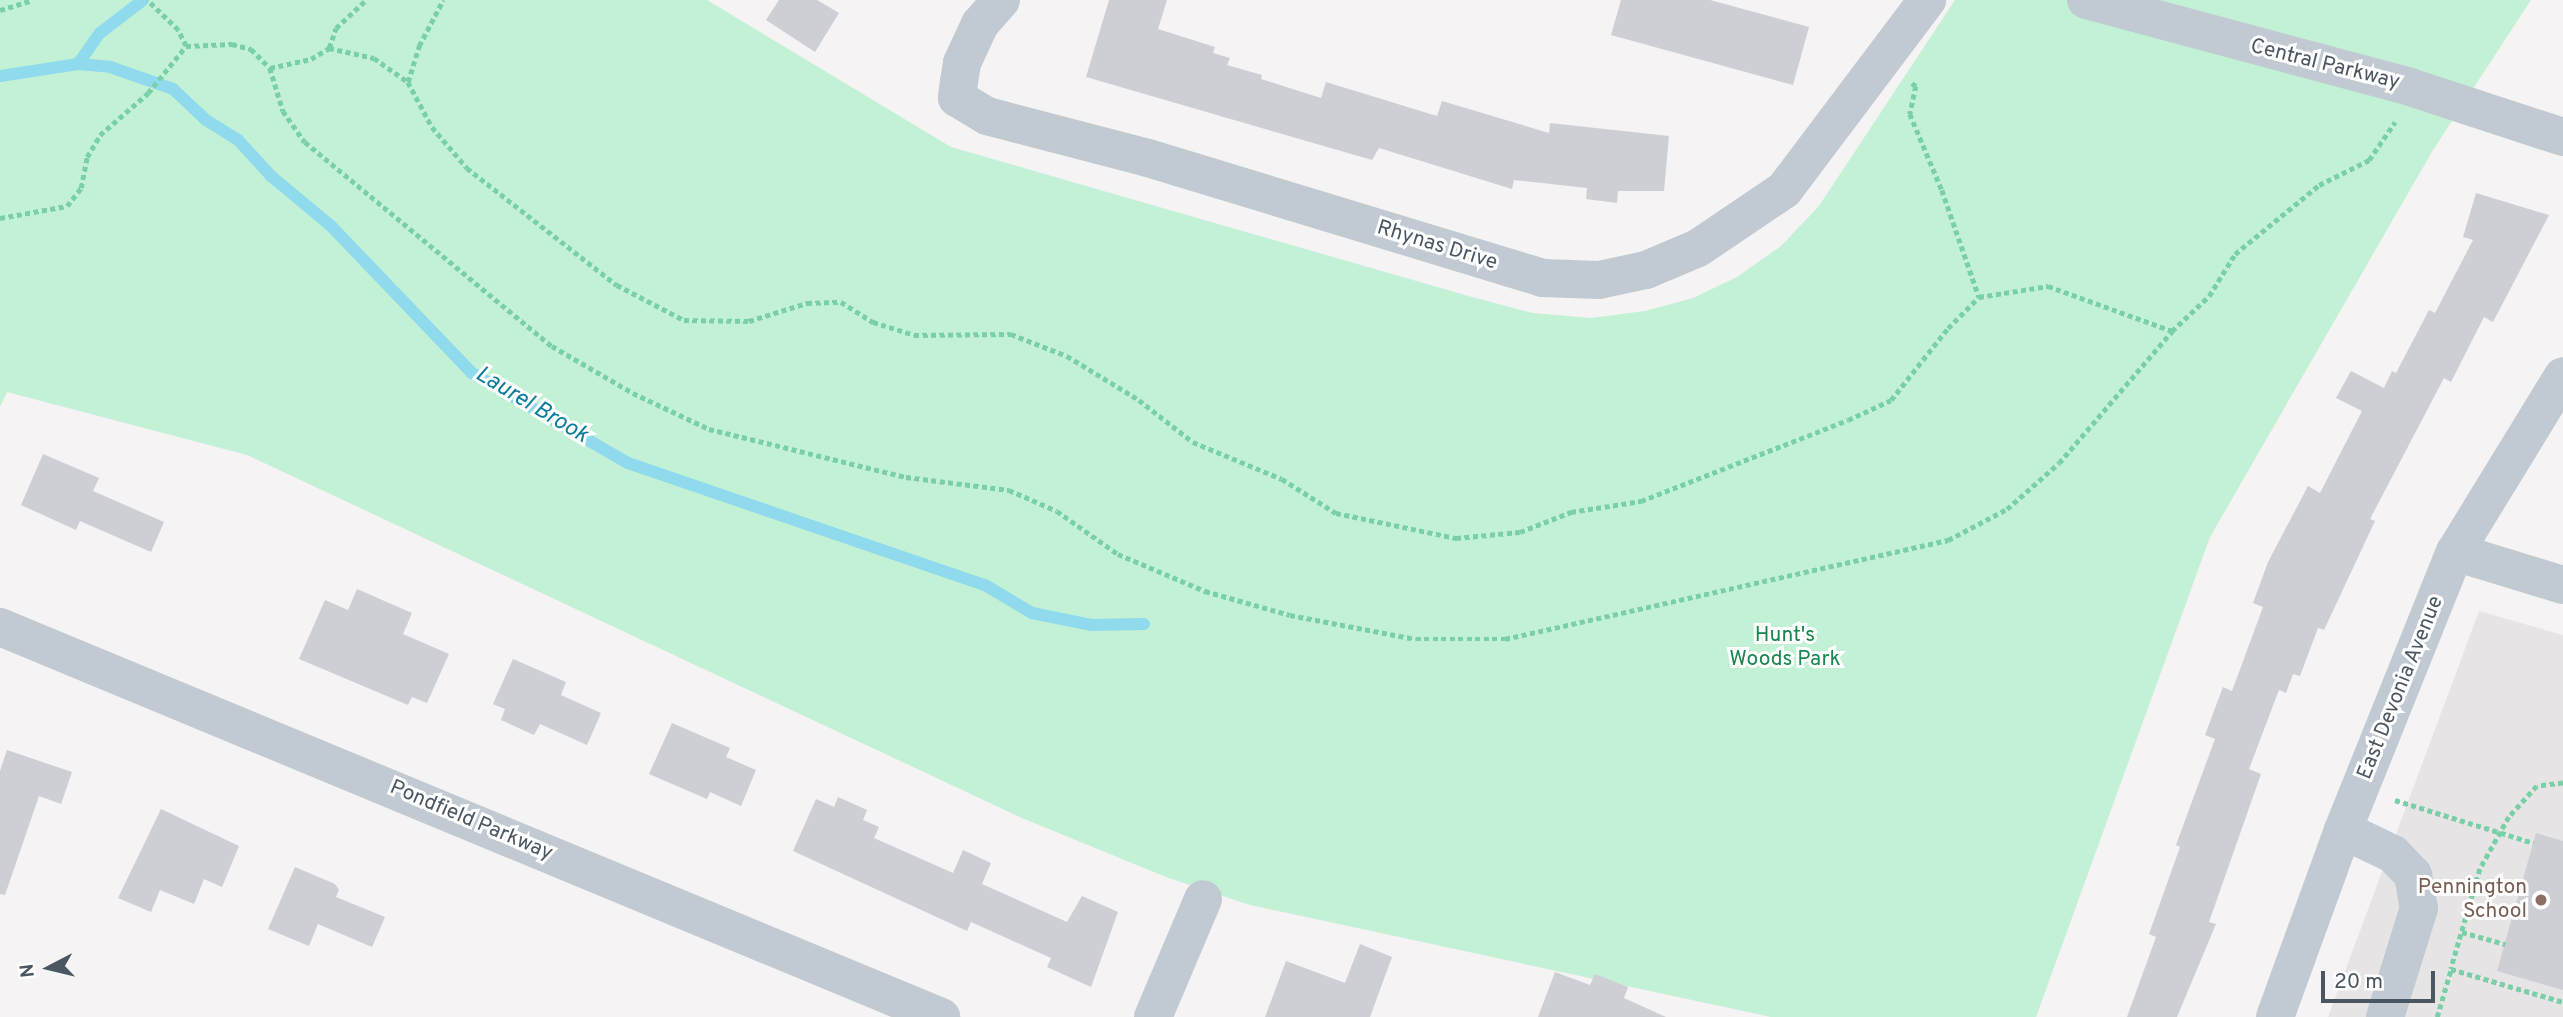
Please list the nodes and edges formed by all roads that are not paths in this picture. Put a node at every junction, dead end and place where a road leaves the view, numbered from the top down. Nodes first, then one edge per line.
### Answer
1 (1001, 0) edge
2 (1927, 0) edge
3 (2085, 0) edge
4 (2563, 137) edge
5 (2563, 376) edge
6 (2455, 552) junction
7 (2563, 585) edge
8 (0, 627) edge
9 (2343, 830) junction
10 (1203, 899) dead end
11 (941, 1017) edge
12 (1153, 1017) edge
13 (2275, 1017) edge
14 (2385, 1017) edge

1 - 2 street, Rhynas Drive
3 - 4 street, Central Parkway
5 - 6 street, East Devonia Avenue
6 - 7 street
6 - 9 street, East Devonia Avenue
8 - 11 street, Pondfield Parkway
9 - 13 street, East Devonia Avenue
9 - 14 street
10 - 12 street

